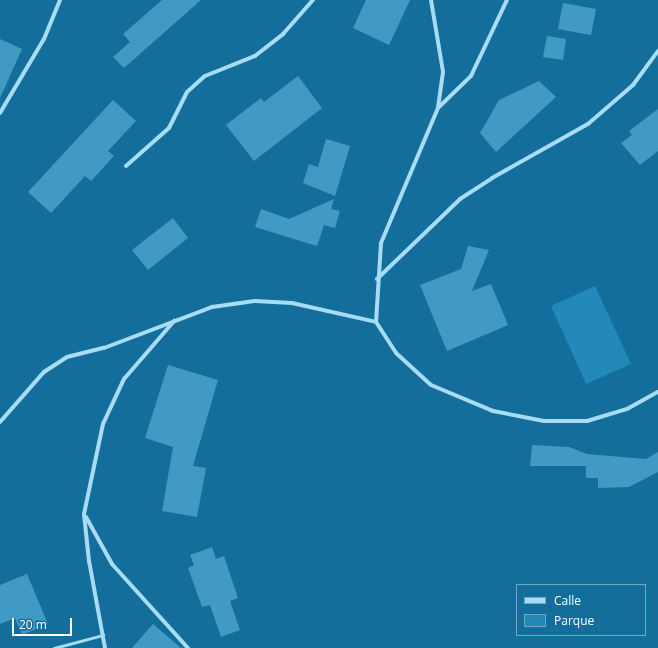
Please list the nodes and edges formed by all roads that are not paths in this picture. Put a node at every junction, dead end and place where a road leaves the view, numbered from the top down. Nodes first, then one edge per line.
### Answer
1 (60, 0) edge
2 (313, 0) edge
3 (431, 0) edge
4 (507, 0) edge
5 (658, 51) edge
6 (438, 108) junction
7 (0, 113) edge
8 (126, 166) dead end
9 (377, 280) junction
10 (174, 320) junction
11 (376, 322) junction
12 (658, 392) edge
13 (0, 422) edge
14 (84, 514) junction
15 (103, 635) junction
16 (54, 648) edge
17 (105, 648) edge
18 (188, 648) edge

1 - 7 street
2 - 8 street
3 - 6 street
4 - 6 street
5 - 9 street
6 - 9 street
9 - 11 street
10 - 11 street
10 - 13 street
10 - 14 street
11 - 12 street
14 - 15 street
14 - 18 street
15 - 16 lane
15 - 17 street

